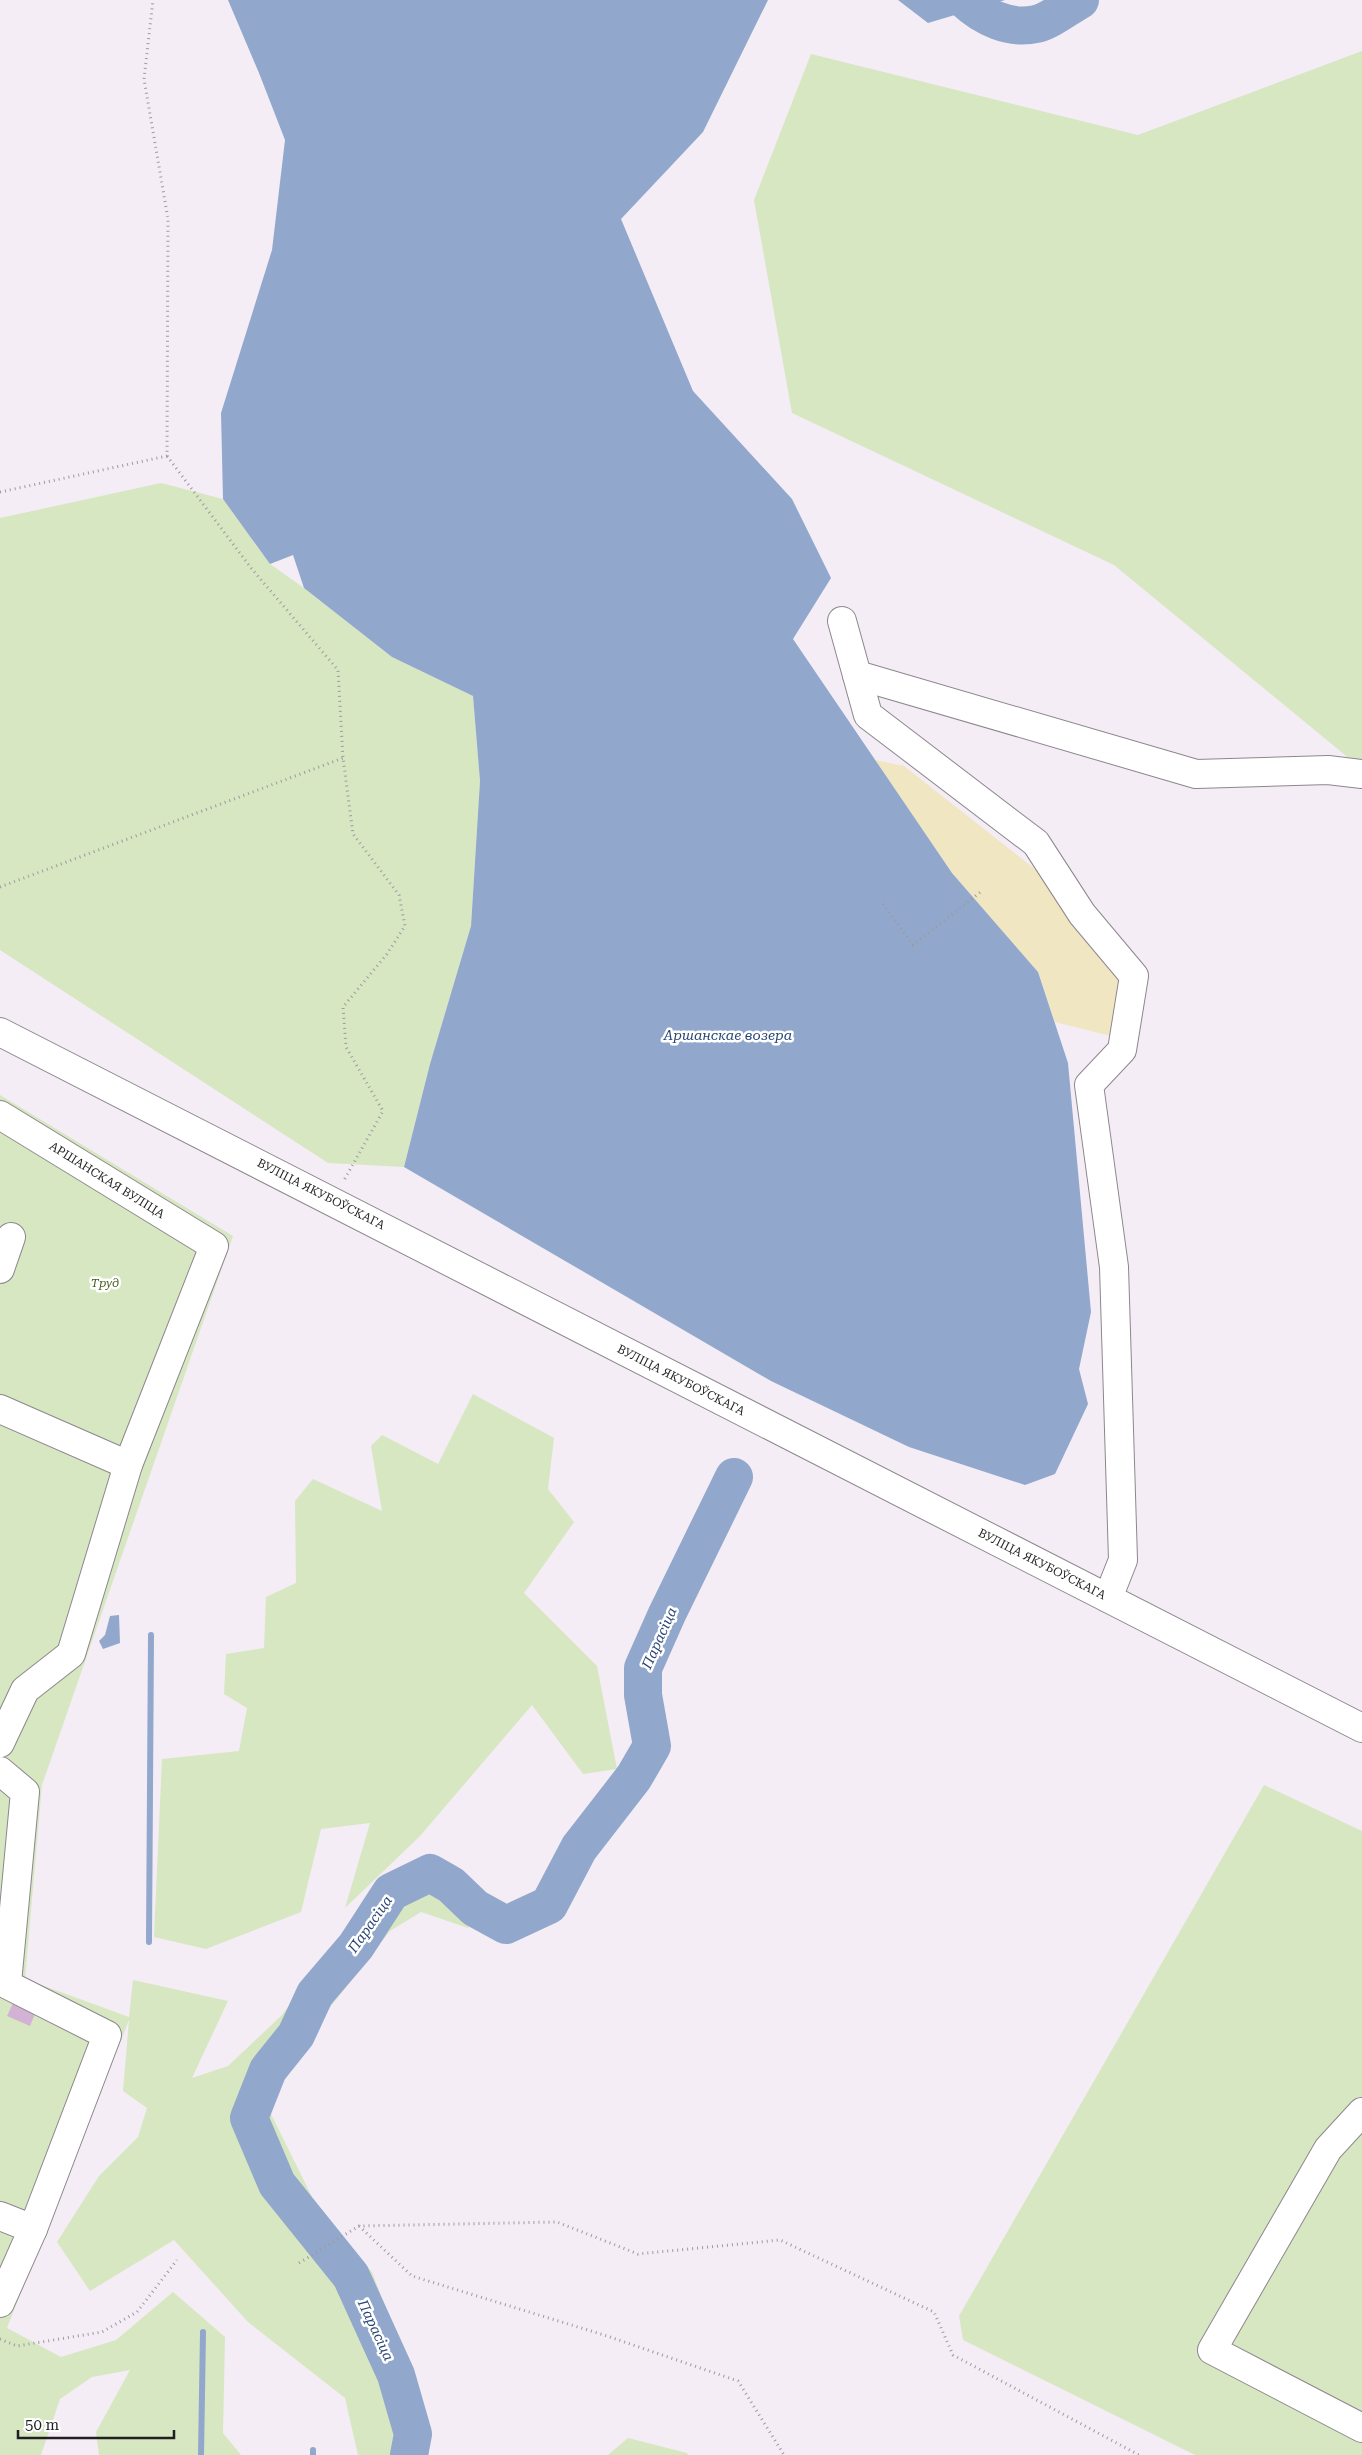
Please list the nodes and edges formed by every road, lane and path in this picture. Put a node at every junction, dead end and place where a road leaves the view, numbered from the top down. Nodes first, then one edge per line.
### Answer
1 (153, 0) edge
2 (167, 456) junction
3 (0, 492) edge
4 (842, 621) dead end
5 (857, 675) junction
6 (343, 758) junction
7 (1362, 774) edge
8 (0, 887) edge
9 (983, 890) dead end
10 (883, 904) dead end
11 (0, 1032) edge
12 (0, 1115) edge
13 (332, 1200) junction
14 (11, 1237) dead end
15 (0, 1269) edge
16 (0, 1409) edge
17 (128, 1465) junction
18 (1108, 1598) junction
19 (1362, 1728) edge
20 (0, 1742) edge
21 (0, 1771) edge
22 (3, 1982) edge
23 (1362, 2112) edge
24 (0, 2216) edge
25 (359, 2226) junction
26 (33, 2229) junction
27 (177, 2260) dead end
28 (298, 2263) dead end
29 (0, 2303) edge
30 (0, 2339) edge
31 (1362, 2428) edge
32 (784, 2455) edge
33 (1139, 2455) edge

1 - 2 path
2 - 3 path
2 - 6 path
4 - 5 main road
5 - 7 main road
5 - 18 main road
6 - 8 path
6 - 13 path
9 - 10 path
11 - 13 main road, ВУЛІЦА ЯКУБОЎСКАГА
12 - 17 main road, АРШАНСКАЯ ВУЛІЦА
13 - 18 main road, ВУЛІЦА ЯКУБОЎСКАГА
14 - 15 main road
16 - 17 main road
17 - 20 main road
18 - 19 main road, ВУЛІЦА ЯКУБОЎСКАГА
21 - 22 main road
22 - 26 main road
23 - 31 main road
24 - 26 main road
25 - 28 path
25 - 32 path
25 - 33 path
26 - 29 main road
27 - 30 path

